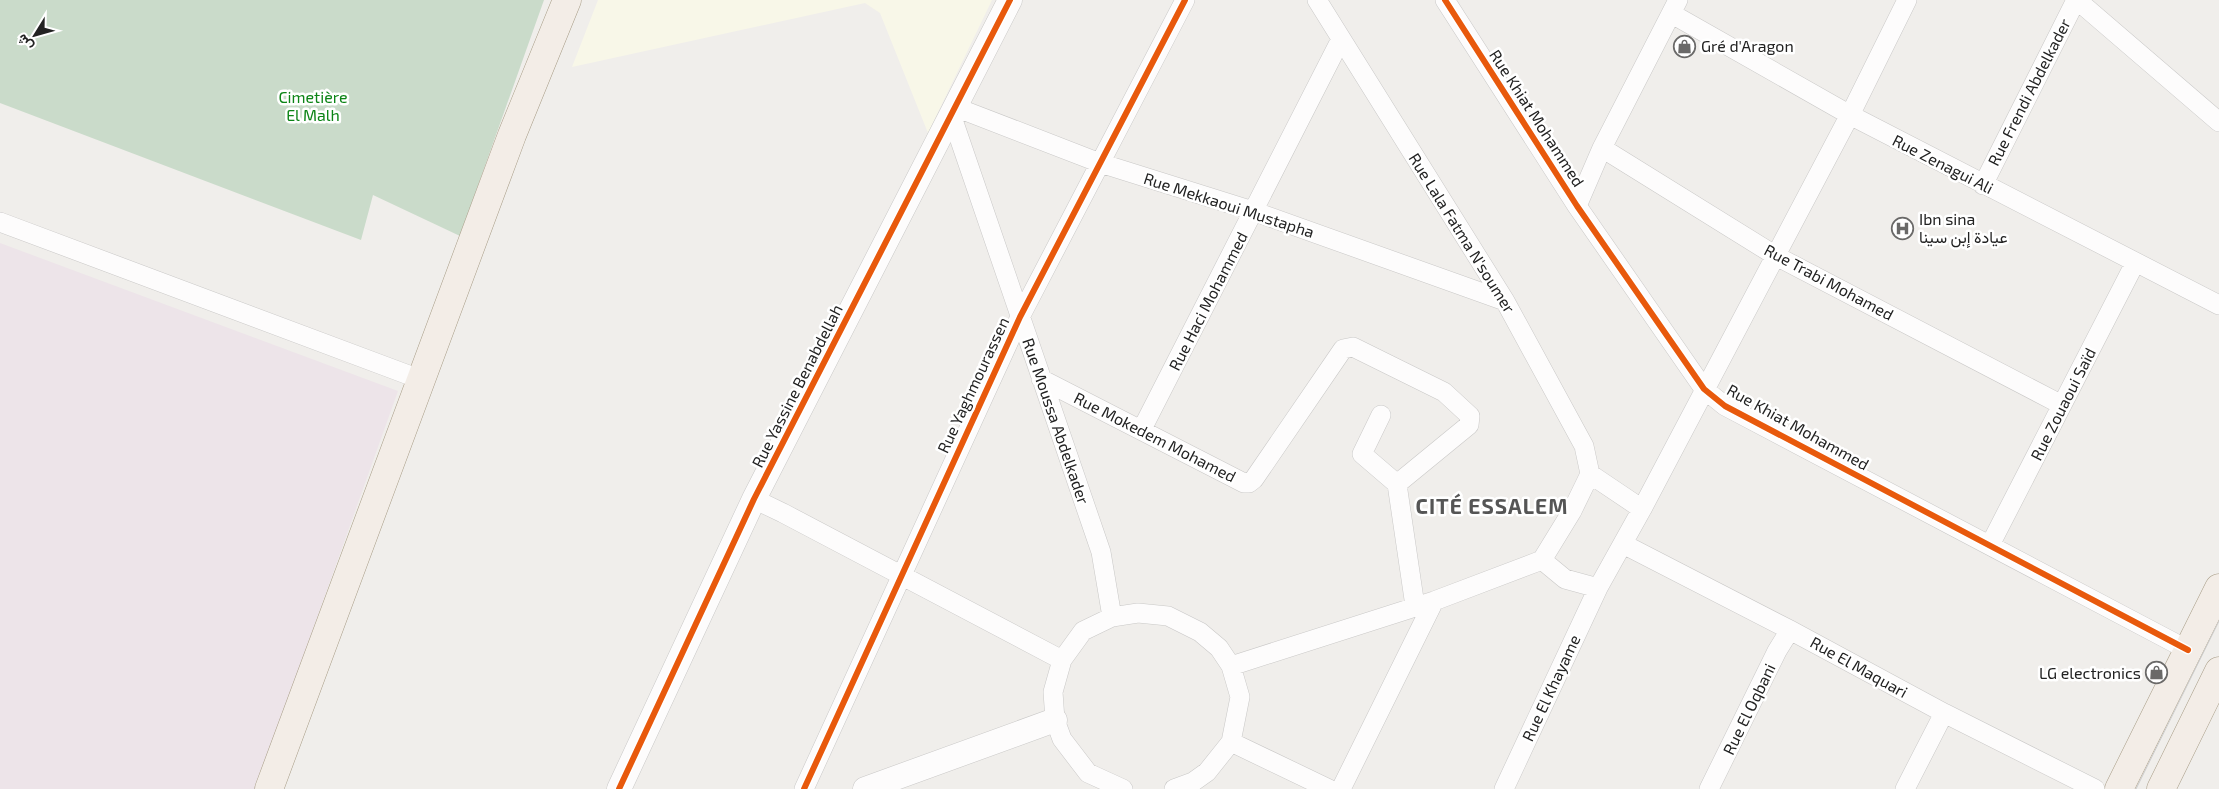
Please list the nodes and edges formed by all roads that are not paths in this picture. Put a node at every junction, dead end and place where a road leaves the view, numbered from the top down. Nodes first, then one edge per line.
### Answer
1 (567, 0) edge
2 (1010, 0) edge
3 (1185, 0) edge
4 (1317, 0) edge
5 (1444, 0) edge
6 (2076, 0) edge
7 (1904, 1) edge
8 (1675, 7) edge
9 (1341, 40) junction
10 (953, 110) junction
11 (1850, 116) junction
12 (2219, 122) edge
13 (1602, 148) junction
14 (1100, 163) junction
15 (1983, 184) junction
16 (1577, 206) junction
17 (1253, 212) junction
18 (0, 222) edge
19 (1776, 256) junction
20 (2135, 263) junction
21 (1505, 301) junction
22 (2219, 305) edge
23 (1020, 317) junction
24 (1041, 379) junction
25 (422, 380) junction
26 (1704, 389) junction
27 (2062, 405) junction
28 (1381, 415) dead end
29 (1142, 429) junction
30 (1590, 474) junction
31 (1397, 484) junction
32 (754, 500) junction
33 (1642, 509) junction
34 (1623, 544) junction
35 (1990, 545) junction
36 (1542, 560) junction
37 (901, 574) junction
38 (1598, 588) junction
39 (2219, 588) edge
40 (1434, 601) junction
41 (1415, 606) junction
42 (1112, 617) junction
43 (1790, 630) junction
44 (2188, 650) junction
45 (1062, 660) junction
46 (1231, 666) junction
47 (2219, 671) edge
48 (1944, 713) junction
49 (1055, 720) junction
50 (1231, 742) junction
51 (269, 789) edge
52 (619, 789) edge
53 (804, 789) edge
54 (865, 789) edge
55 (1123, 789) edge
56 (1174, 789) edge
57 (1329, 789) edge
58 (1341, 789) edge
59 (1504, 789) edge
60 (1709, 789) edge
61 (1905, 789) edge
62 (2095, 789) edge
63 (2119, 789) edge
64 (2161, 789) edge

1 - 25 main road
2 - 10 street, Rue Yassine Benabdellah
3 - 14 street, Rue Yaghmourassen
4 - 9 street, Rue Lala Fatma N'soumer
5 - 16 street, Rue Khiat Mohammed
6 - 12 street
6 - 15 street, Rue Frendi Abdelkader
7 - 11 street, Rue El Khayame
8 - 11 street, Rue Zenagui Ali
8 - 13 street
9 - 17 street, Rue Haci Mohammed
9 - 21 street, Rue Lala Fatma N'soumer
10 - 14 street, Rue Mekkaoui Mustapha
10 - 23 street, Rue Moussa Abdelkader
10 - 32 street, Rue Yassine Benabdellah
11 - 15 street, Rue Zenagui Ali
11 - 19 street, Rue El Khayame
13 - 16 street
13 - 19 street, Rue Trabi Mohamed
14 - 17 street, Rue Mekkaoui Mustapha
14 - 23 street, Rue Yaghmourassen
15 - 20 street, Rue Zenagui Ali
16 - 26 street, Rue Khiat Mohammed
17 - 21 street, Rue Mekkaoui Mustapha
17 - 29 street, Rue Haci Mohammed
18 - 25 street
19 - 26 street, Rue El Khayame
19 - 27 street, Rue Trabi Mohamed
20 - 22 street, Rue Zenagui Ali
20 - 27 street, Rue Zouaoui Saïd
21 - 30 street, Rue Lala Fatma N'soumer
23 - 24 street, Rue Moussa Abdelkader
23 - 37 street, Rue Yaghmourassen
24 - 29 street, Rue Mokedem Mohamed
24 - 42 street, Rue Moussa Abdelkader
25 - 51 main road
26 - 33 street, Rue El Khayame
26 - 35 street, Rue Khiat Mohammed
27 - 35 street, Rue Zouaoui Saïd
28 - 31 street
29 - 31 street, Rue Mokedem Mohamed
30 - 33 street
30 - 36 street
31 - 41 street
32 - 37 street
32 - 52 street, Rue Yassine Benabdellah
33 - 34 street, Rue El Khayame
34 - 38 street, Rue El Khayame
34 - 43 street, Rue El Maquari
35 - 44 street, Rue Khiat Mohammed
36 - 38 street
36 - 40 street
37 - 45 street
37 - 53 street, Rue Yaghmourassen
38 - 59 street, Rue El Khayame
39 - 44 main road
40 - 41 street
40 - 58 street
41 - 46 street
42 - 45 street
42 - 46 street
43 - 48 street, Rue El Maquari
43 - 60 street, Rue El Oqbani
44 - 63 main road
45 - 49 street
46 - 50 street
47 - 64 main road
48 - 61 street
48 - 62 street, Rue El Maquari
49 - 54 street
49 - 55 street
50 - 56 street
50 - 57 street

